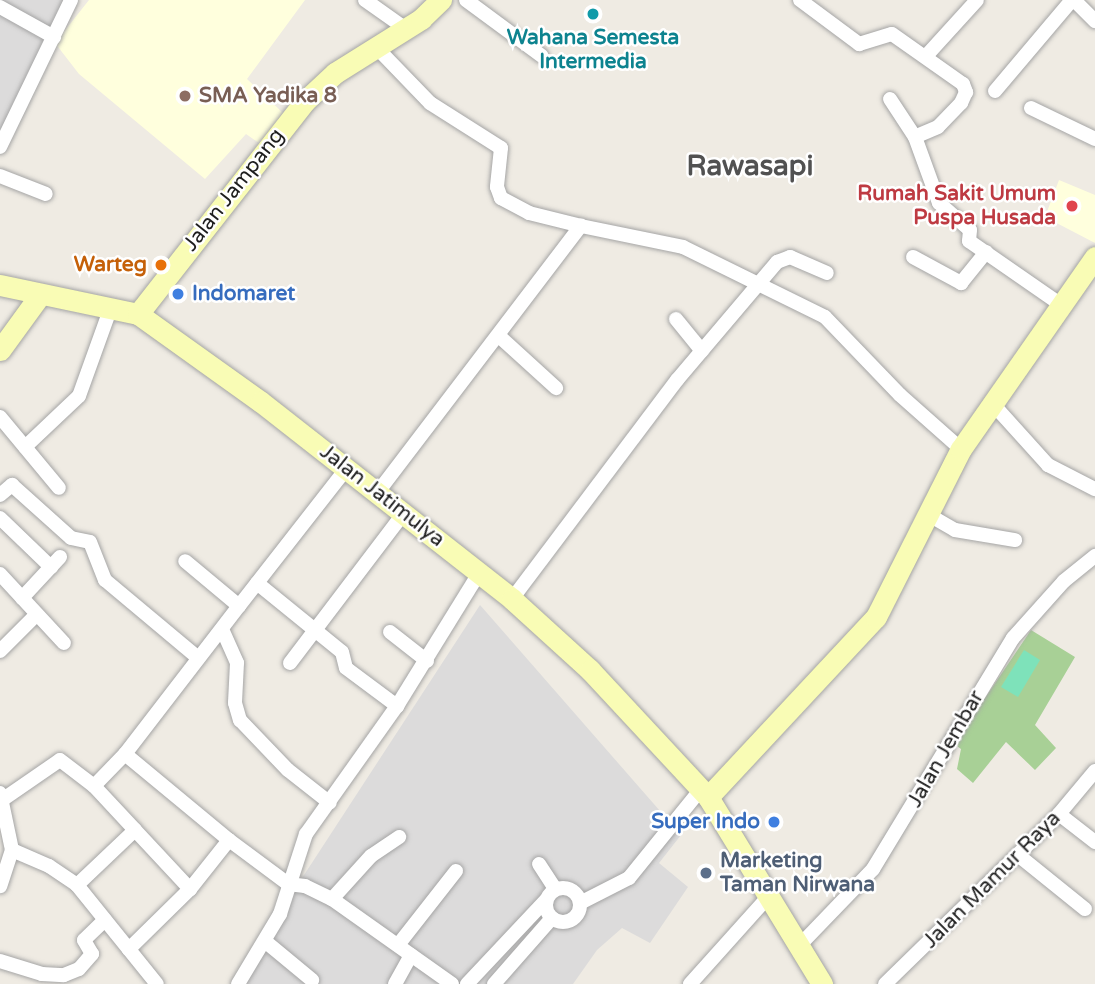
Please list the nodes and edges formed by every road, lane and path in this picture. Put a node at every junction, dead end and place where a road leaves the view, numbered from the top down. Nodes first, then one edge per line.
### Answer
1 (71, 0) edge
2 (365, 0) edge
3 (441, 0) edge
4 (466, 0) edge
5 (800, 0) edge
6 (978, 0) edge
7 (1073, 0) edge
8 (0, 7) edge
9 (1095, 21) edge
10 (406, 29) junction
11 (54, 37) junction
12 (376, 47) junction
13 (927, 55) junction
14 (542, 56) dead end
15 (995, 91) dead end
16 (890, 99) dead end
17 (1031, 108) dead end
18 (915, 137) junction
19 (1095, 139) edge
20 (0, 147) edge
21 (0, 176) edge
22 (46, 194) dead end
23 (581, 226) junction
24 (986, 252) junction
25 (913, 257) dead end
26 (1095, 257) edge
27 (827, 273) dead end
28 (759, 284) junction
29 (0, 285) edge
30 (40, 295) junction
31 (1060, 304) junction
32 (110, 307) junction
33 (138, 314) junction
34 (676, 319) dead end
35 (500, 337) junction
36 (0, 349) edge
37 (702, 351) junction
38 (556, 388) dead end
39 (992, 403) junction
40 (0, 417) edge
41 (25, 447) junction
42 (961, 449) junction
43 (346, 468) junction
44 (59, 488) dead end
45 (1095, 489) edge
46 (378, 492) junction
47 (0, 495) edge
48 (404, 513) junction
49 (929, 514) junction
50 (0, 518) edge
51 (1015, 540) dead end
52 (1095, 556) edge
53 (185, 561) dead end
54 (479, 573) junction
55 (0, 574) edge
56 (257, 583) junction
57 (22, 598) junction
58 (512, 599) junction
59 (239, 606) junction
60 (37, 614) junction
61 (222, 629) junction
62 (314, 630) junction
63 (390, 632) dead end
64 (64, 643) dead end
65 (0, 651) edge
66 (196, 656) junction
67 (426, 661) junction
68 (290, 663) dead end
69 (397, 706) junction
70 (125, 754) junction
71 (1095, 771) edge
72 (94, 786) junction
73 (704, 793) junction
74 (1, 797) edge
75 (330, 803) junction
76 (1059, 814) junction
77 (135, 830) junction
78 (399, 837) dead end
79 (229, 840) junction
80 (1095, 842) edge
81 (12, 850) junction
82 (1018, 855) junction
83 (539, 864) dead end
84 (456, 871) dead end
85 (288, 884) junction
86 (77, 885) junction
87 (0, 886) edge
88 (190, 889) junction
89 (551, 895) junction
90 (769, 896) junction
91 (332, 899) junction
92 (580, 903) junction
93 (1085, 909) dead end
94 (552, 918) junction
95 (105, 920) junction
96 (266, 942) junction
97 (398, 945) junction
98 (799, 946) junction
99 (129, 949) junction
100 (411, 955) junction
101 (0, 961) edge
102 (62, 980) edge
103 (312, 980) dead end
104 (157, 984) edge
105 (238, 984) edge
106 (395, 984) edge
107 (452, 984) edge
108 (467, 984) edge
109 (494, 984) edge
110 (690, 984) edge
111 (822, 984) edge
112 (885, 984) edge

1 - 11 street
2 - 10 street
3 - 10 main road, Jalan Jampang
4 - 14 street
5 - 13 street
6 - 13 street
7 - 9 street
7 - 15 street
8 - 11 street
10 - 12 main road, Jalan Jampang
11 - 20 street
12 - 23 street
12 - 33 main road, Jalan Jampang
13 - 18 street
16 - 18 street
17 - 19 street
18 - 24 street
21 - 22 street
23 - 28 street
23 - 35 street
24 - 25 street
24 - 31 street
26 - 31 main road
27 - 28 street
28 - 37 street
28 - 42 street
29 - 30 main road, Jalan Jatimulya
30 - 32 main road, Jalan Jatimulya
30 - 36 main road
31 - 39 main road
32 - 33 main road, Jalan Jatimulya
32 - 41 street
33 - 43 main road, Jalan Jatimulya
34 - 37 street
35 - 38 street
35 - 46 street
37 - 58 street
39 - 42 main road
39 - 45 street
40 - 41 street
41 - 44 street
42 - 49 main road
43 - 46 main road, Jalan Jatimulya
43 - 56 street
46 - 48 main road, Jalan Jatimulya
47 - 66 street
48 - 54 main road, Jalan Jatimulya
48 - 62 street
49 - 51 street
49 - 73 main road
50 - 57 street
52 - 98 street, Jalan Jembar
53 - 59 street
54 - 58 main road, Jalan Jatimulya
54 - 67 street
55 - 57 street
56 - 59 street
56 - 62 street
57 - 60 street
58 - 73 main road, Jalan Jatimulya
59 - 61 street
60 - 64 street
60 - 65 street
61 - 66 street
61 - 75 street
62 - 68 street
62 - 69 street
63 - 67 street
66 - 70 street
67 - 69 street
69 - 75 street
70 - 72 street
70 - 79 street
71 - 76 street, Jalan Mamur Raya
72 - 74 street
72 - 77 street
73 - 90 main road, Jalan Jatimulya
73 - 92 street
74 - 81 street
75 - 85 street
76 - 80 street
76 - 82 street, Jalan Mamur Raya
77 - 86 street
77 - 88 street
78 - 91 street
79 - 85 street
79 - 88 street
81 - 86 street
81 - 87 street
82 - 93 street
82 - 112 street, Jalan Mamur Raya
83 - 89 street
84 - 97 street
85 - 91 street
85 - 96 street
86 - 95 street
88 - 99 street
89 - 92 street
89 - 94 street
89 - 108 street
90 - 98 main road, Jalan Jatimulya
90 - 110 street
91 - 97 street
92 - 94 street
94 - 109 street
95 - 99 street
95 - 102 street
96 - 103 street
96 - 105 street
97 - 100 street
98 - 111 main road, Jalan Jatimulya
99 - 104 street
100 - 106 street
100 - 107 street
101 - 102 street

